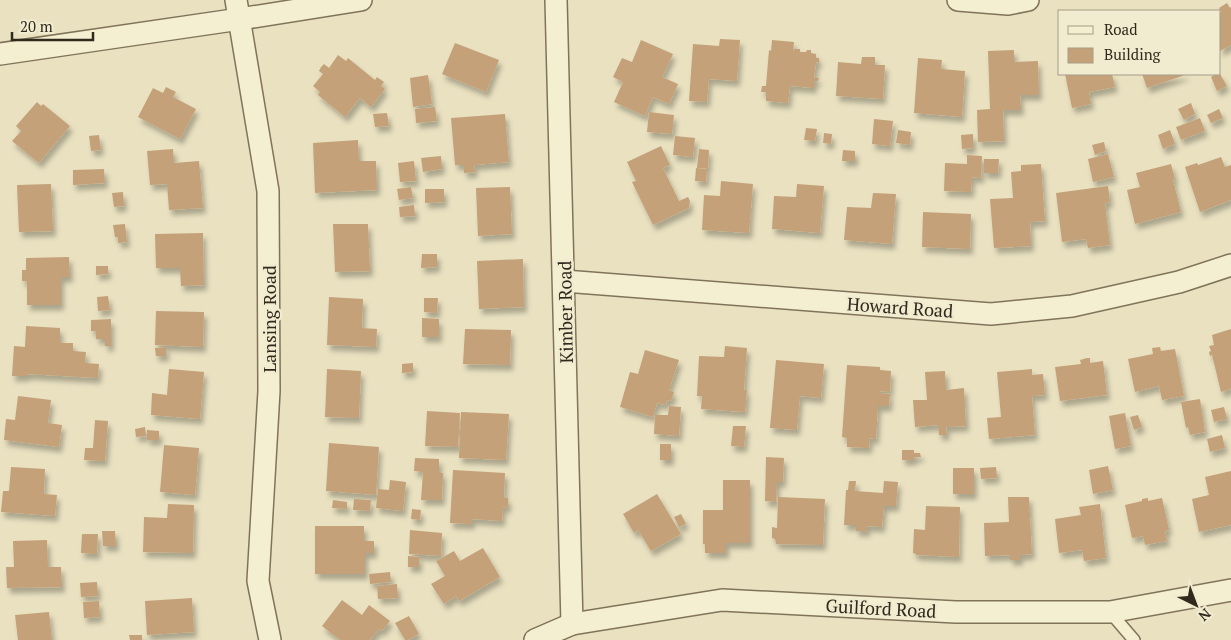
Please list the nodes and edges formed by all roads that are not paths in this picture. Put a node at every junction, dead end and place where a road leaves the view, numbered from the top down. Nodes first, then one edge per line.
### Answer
1 (361, 0) edge
2 (556, 0) edge
3 (958, 0) edge
4 (1028, 0) edge
5 (238, 10) edge
6 (0, 54) edge
7 (1231, 265) edge
8 (564, 281) junction
9 (1231, 590) edge
10 (1110, 612) junction
11 (572, 624) junction
12 (270, 640) edge
13 (535, 640) edge
14 (1134, 640) edge

1 - 5 street
2 - 8 street, Kimber Road
3 - 4 street
5 - 6 street
5 - 12 street, Lansing Road
7 - 8 street, Howard Road
8 - 11 street, Kimber Road
9 - 10 street, Guilford Road
10 - 11 street, Guilford Road
10 - 14 lane
11 - 13 street, Guilford Road

